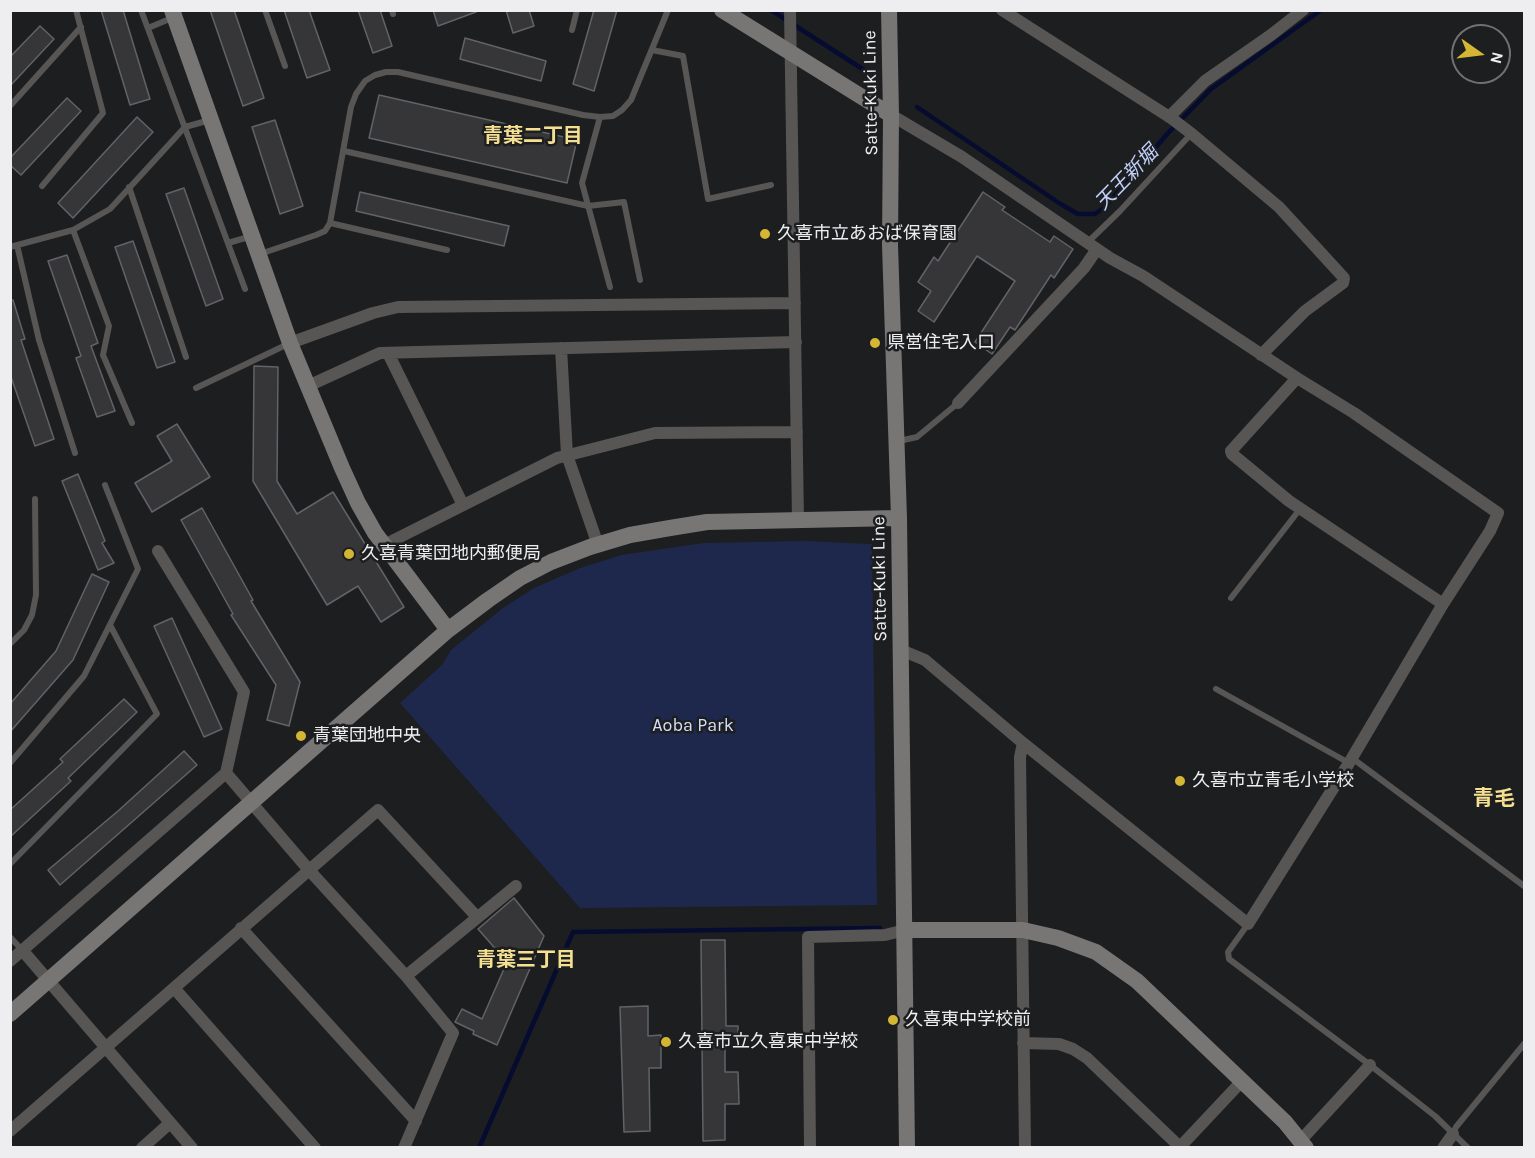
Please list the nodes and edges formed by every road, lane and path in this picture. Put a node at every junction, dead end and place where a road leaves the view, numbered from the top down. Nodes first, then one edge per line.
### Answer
1 (76, 10) edge
2 (141, 10) edge
3 (265, 10) edge
4 (577, 10) edge
5 (668, 10) edge
6 (722, 10) edge
7 (889, 10) edge
8 (1002, 10) edge
9 (1303, 10) edge
10 (790, 11) edge
11 (173, 14) edge
12 (81, 27) junction
13 (148, 28) junction
14 (572, 30) dead end
15 (790, 46) junction
16 (652, 50) junction
17 (285, 66) dead end
18 (10, 106) edge
19 (891, 115) junction
20 (600, 117) junction
21 (1170, 118) junction
22 (211, 120) junction
23 (185, 127) junction
24 (1187, 130) junction
25 (344, 151) junction
26 (771, 185) dead end
27 (42, 186) dead end
28 (129, 187) junction
29 (588, 206) junction
30 (330, 223) junction
31 (73, 230) junction
32 (253, 236) junction
33 (228, 243) junction
34 (1093, 245) junction
35 (14, 246) edge
36 (447, 250) dead end
37 (260, 255) junction
38 (640, 280) dead end
39 (610, 287) dead end
40 (245, 289) dead end
41 (795, 303) junction
42 (796, 342) junction
43 (290, 343) junction
44 (561, 348) junction
45 (388, 353) junction
46 (1262, 355) junction
47 (186, 357) dead end
48 (1297, 378) junction
49 (308, 386) junction
50 (196, 388) dead end
51 (958, 404) joint
52 (132, 423) dead end
53 (797, 432) junction
54 (897, 441) junction
55 (75, 453) dead end
56 (567, 455) junction
57 (105, 485) dead end
58 (35, 499) dead end
59 (463, 505) junction
60 (1300, 508) junction
61 (899, 518) junction
62 (798, 521) junction
63 (384, 545) junction
64 (598, 545) junction
65 (158, 551) dead end
66 (1231, 598) dead end
67 (1443, 604) junction
68 (110, 625) junction
69 (448, 630) junction
70 (10, 644) edge
71 (901, 650) junction
72 (1216, 688) dead end
73 (1023, 743) junction
74 (1351, 760) junction
75 (10, 763) edge
76 (226, 773) junction
77 (252, 802) junction
78 (10, 864) edge
79 (309, 870) junction
80 (516, 886) dead end
81 (1524, 886) edge
82 (477, 917) junction
83 (1248, 924) junction
84 (241, 928) junction
85 (905, 930) junction
86 (1023, 930) junction
87 (10, 937) edge
88 (23, 951) junction
89 (10, 961) edge
90 (406, 976) junction
91 (48, 980) junction
92 (174, 988) junction
93 (10, 1014) edge
94 (1023, 1042) junction
95 (1524, 1044) edge
96 (106, 1048) junction
97 (1370, 1065) junction
98 (1242, 1081) junction
99 (416, 1121) junction
100 (170, 1123) junction
101 (10, 1131) edge
102 (1453, 1134) junction
103 (1303, 1144) edge
104 (1180, 1147) edge
105 (142, 1148) edge
106 (192, 1148) edge
107 (315, 1148) edge
108 (404, 1148) edge
109 (810, 1148) edge
110 (907, 1148) edge
111 (1025, 1148) edge
112 (1443, 1148) edge
113 (1468, 1148) edge

1 - 12 lane
2 - 13 lane
3 - 17 lane
4 - 14 lane
5 - 16 lane
6 - 15 street
7 - 19 street, Satte-Kuki Line
8 - 21 street
9 - 21 street
10 - 15 street
11 - 13 lane
11 - 22 street
12 - 18 lane
12 - 27 lane
13 - 23 lane
15 - 19 street
15 - 41 street
16 - 20 lane
16 - 26 lane
19 - 34 street
19 - 54 street, Satte-Kuki Line
20 - 25 lane
20 - 29 lane
21 - 24 street
22 - 23 lane
22 - 32 street
23 - 28 lane
23 - 33 lane
24 - 34 lane
24 - 46 street
25 - 29 lane
25 - 30 lane
28 - 31 lane
28 - 47 lane
29 - 38 lane
29 - 39 lane
30 - 36 lane
30 - 37 lane
31 - 35 lane
31 - 52 lane
32 - 33 lane
32 - 37 street
33 - 40 lane
34 - 46 street
34 - 51 street
35 - 55 lane
37 - 43 street
41 - 42 street
41 - 43 street
42 - 44 street
42 - 53 street
43 - 49 street
43 - 50 lane
44 - 45 street
44 - 56 street
45 - 49 street
45 - 59 street
46 - 48 street
48 - 60 street
48 - 67 street
49 - 63 street
51 - 54 lane
53 - 56 street
53 - 62 street
54 - 61 street, Satte-Kuki Line
56 - 59 street
56 - 64 street
57 - 68 lane
58 - 70 lane
59 - 63 street
60 - 66 lane
60 - 67 street
61 - 62 street
61 - 71 street, Satte-Kuki Line
62 - 64 street
63 - 69 street
64 - 69 street
65 - 76 street
67 - 74 street
68 - 75 lane
68 - 78 lane
69 - 77 street
71 - 73 street
71 - 85 street, Satte-Kuki Line
72 - 74 lane
73 - 83 street
73 - 86 street
74 - 81 lane
74 - 83 street
76 - 77 street
76 - 88 street
77 - 79 street
77 - 91 street
79 - 82 street
79 - 84 street
79 - 90 street
80 - 82 street
82 - 90 street
83 - 97 lane
84 - 92 street
84 - 99 street
85 - 86 street
85 - 109 street
85 - 110 street, Satte-Kuki Line
86 - 94 street
86 - 98 street
87 - 88 lane
88 - 89 street
88 - 91 street
90 - 99 street
91 - 93 street
91 - 96 street
92 - 96 street
92 - 107 street
94 - 104 street
94 - 111 street
95 - 102 lane
96 - 100 street
96 - 101 street
97 - 102 lane
97 - 103 street
98 - 103 street
98 - 104 street
99 - 108 street
100 - 105 street
100 - 106 street
102 - 112 street
102 - 113 lane

